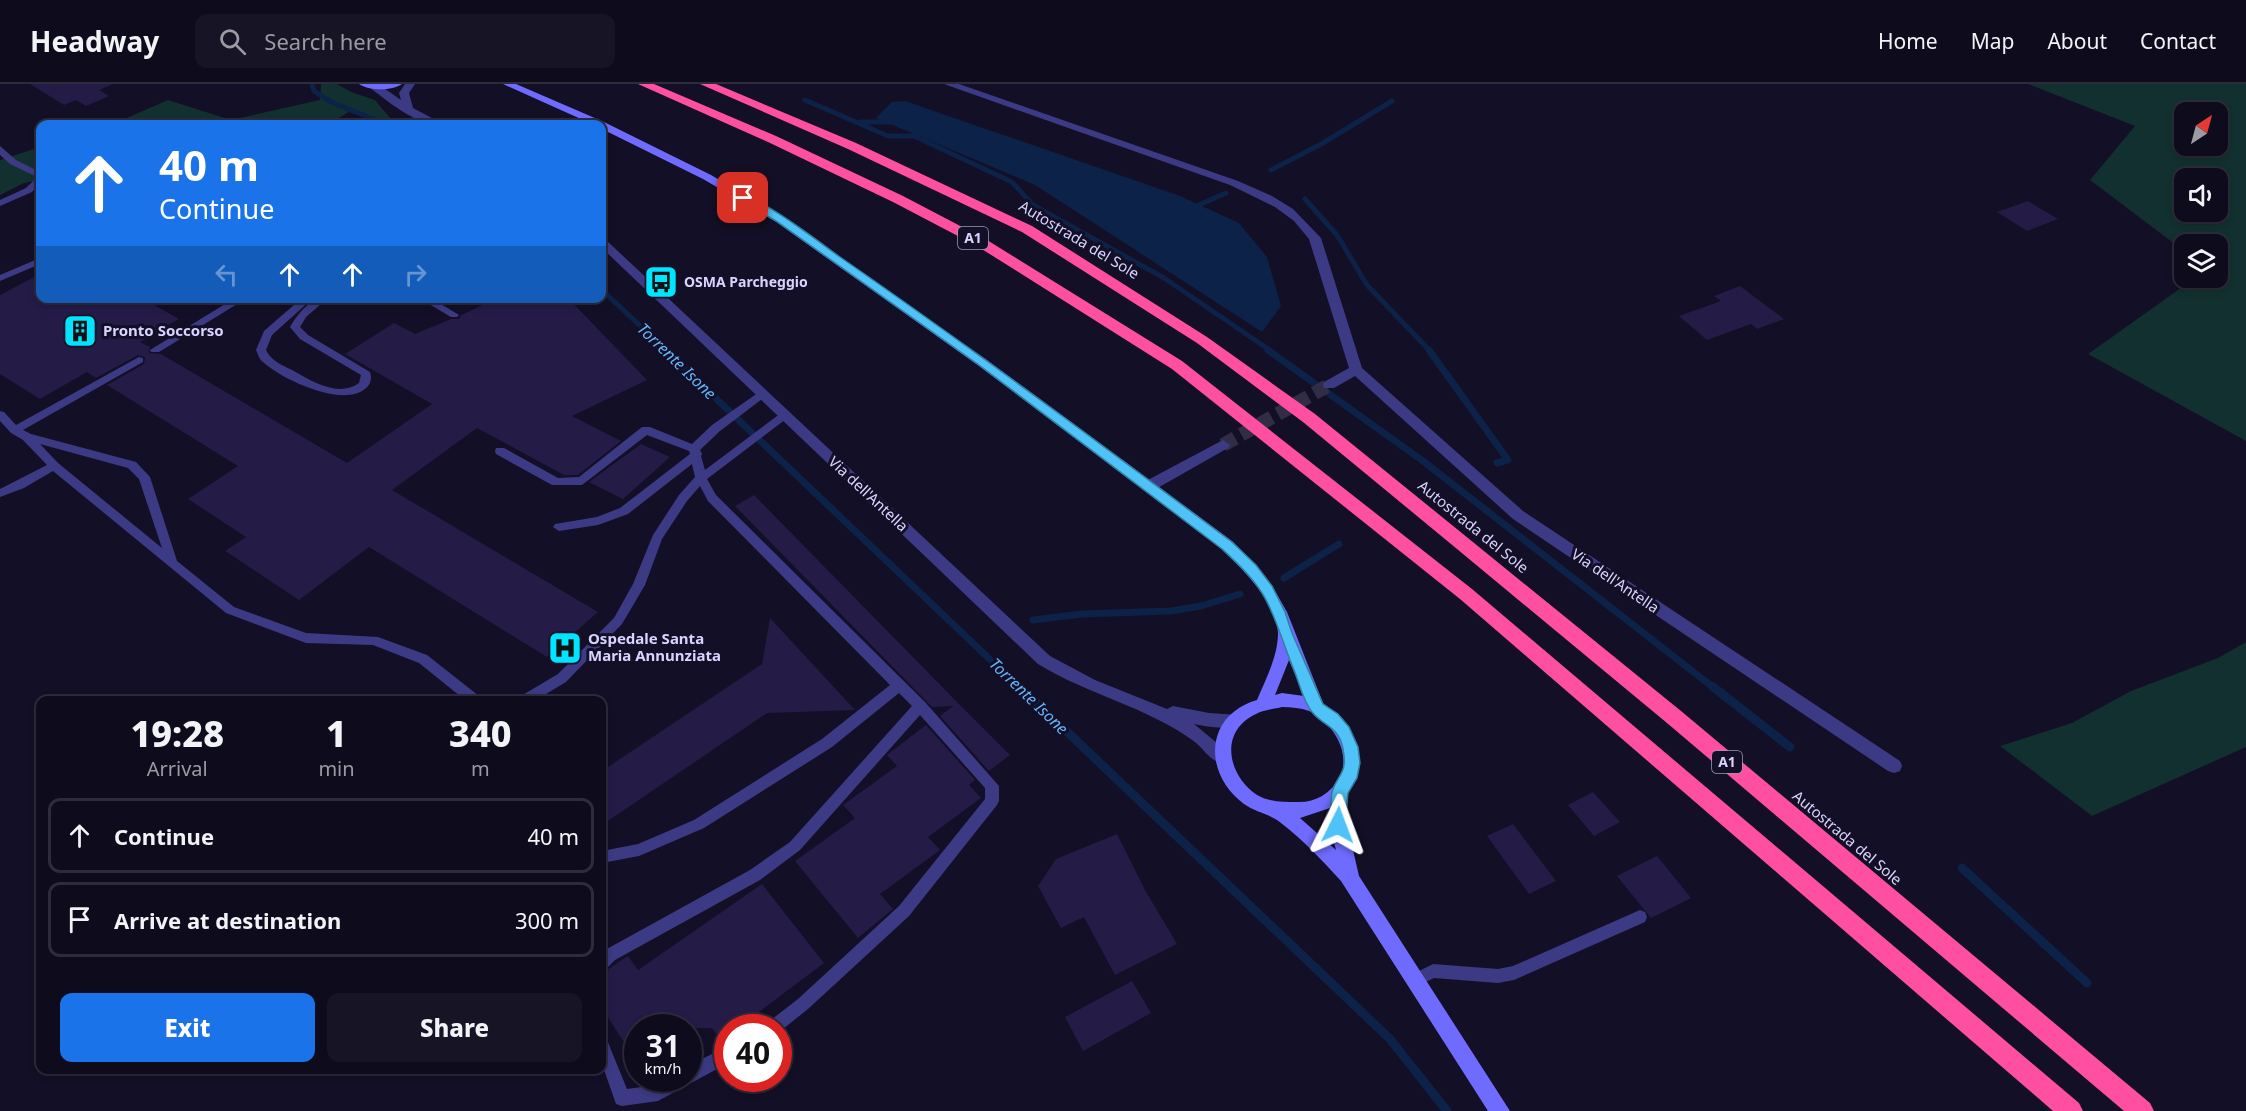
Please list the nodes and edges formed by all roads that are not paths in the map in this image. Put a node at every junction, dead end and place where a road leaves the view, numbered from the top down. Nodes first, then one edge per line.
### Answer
1 (397, 84) edge
2 (410, 84) edge
3 (508, 84) edge
4 (644, 84) edge
5 (706, 84) edge
6 (949, 84) edge
7 (369, 85) edge
8 (408, 110) junction
9 (429, 120) edge
10 (590, 120) edge
11 (606, 127) edge
12 (0, 149) edge
13 (36, 174) edge
14 (36, 181) edge
15 (0, 203) edge
16 (606, 246) edge
17 (36, 263) edge
18 (0, 278) edge
19 (235, 303) edge
20 (303, 303) edge
21 (318, 303) edge
22 (432, 303) edge
23 (454, 315) dead end
24 (155, 350) dead end
25 (139, 360) dead end
26 (1356, 370) junction
27 (1329, 385) tunnel mouth
28 (762, 394) junction
29 (0, 415) edge
30 (785, 416) junction
31 (15, 430) junction
32 (27, 437) junction
33 (1223, 445) tunnel mouth
34 (500, 451) dead end
35 (695, 452) junction
36 (54, 466) junction
37 (701, 478) junction
38 (1149, 486) junction
39 (0, 493) edge
40 (559, 527) dead end
41 (172, 563) junction
42 (1285, 633) junction
43 (899, 685) junction
44 (469, 696) edge
45 (533, 696) edge
46 (1264, 702) junction
47 (920, 706) junction
48 (1317, 708) junction
49 (1157, 711) junction
50 (1233, 720) junction
51 (1222, 757) junction
52 (1894, 766) dead end
53 (1340, 792) junction
54 (1277, 810) junction
55 (606, 856) edge
56 (1356, 886) junction
57 (1640, 917) dead end
58 (606, 959) edge
59 (1416, 980) junction
60 (790, 1014) edge
61 (606, 1056) edge
62 (658, 1092) edge
63 (1500, 1111) edge
64 (2071, 1111) edge
65 (2142, 1111) edge

1 - 7 street
2 - 8 street
3 - 10 street
4 - 64 highway, A1
5 - 65 highway, Autostrada del Sole / A1
6 - 26 street
7 - 8 street
8 - 9 street
11 - 38 street
12 - 13 lane
14 - 15 lane
16 - 28 street, Via dell'Antella
17 - 18 lane
19 - 24 lane
20 - 21 lane
22 - 23 lane
25 - 31 lane
26 - 27 street
26 - 52 street, Via dell'Antella
28 - 30 street, Via dell'Antella
28 - 35 lane
29 - 31 lane
30 - 37 lane
30 - 49 street, Via dell'Antella
31 - 32 lane
32 - 36 lane
32 - 41 lane
33 - 38 street
34 - 35 lane
35 - 37 lane
35 - 40 lane
36 - 39 lane
36 - 41 lane
37 - 43 lane
37 - 45 lane
38 - 42 street
41 - 44 lane
42 - 46 street
42 - 48 street
43 - 47 lane
43 - 55 lane
46 - 48 street, Via dell'Antella
46 - 50 street, Via dell'Antella
47 - 58 lane
47 - 60 lane
48 - 53 street, Via dell'Antella
49 - 50 street, Via dell'Antella
49 - 51 street, Via dell'Antella
50 - 51 street
51 - 54 street, Via dell'Antella
53 - 54 street, Via dell'Antella
53 - 56 street, Via dell'Antella
54 - 56 street, Via dell'Antella
56 - 59 street, Via dell'Antella
57 - 59 lane
59 - 63 street, Via dell'Antella
61 - 62 lane

